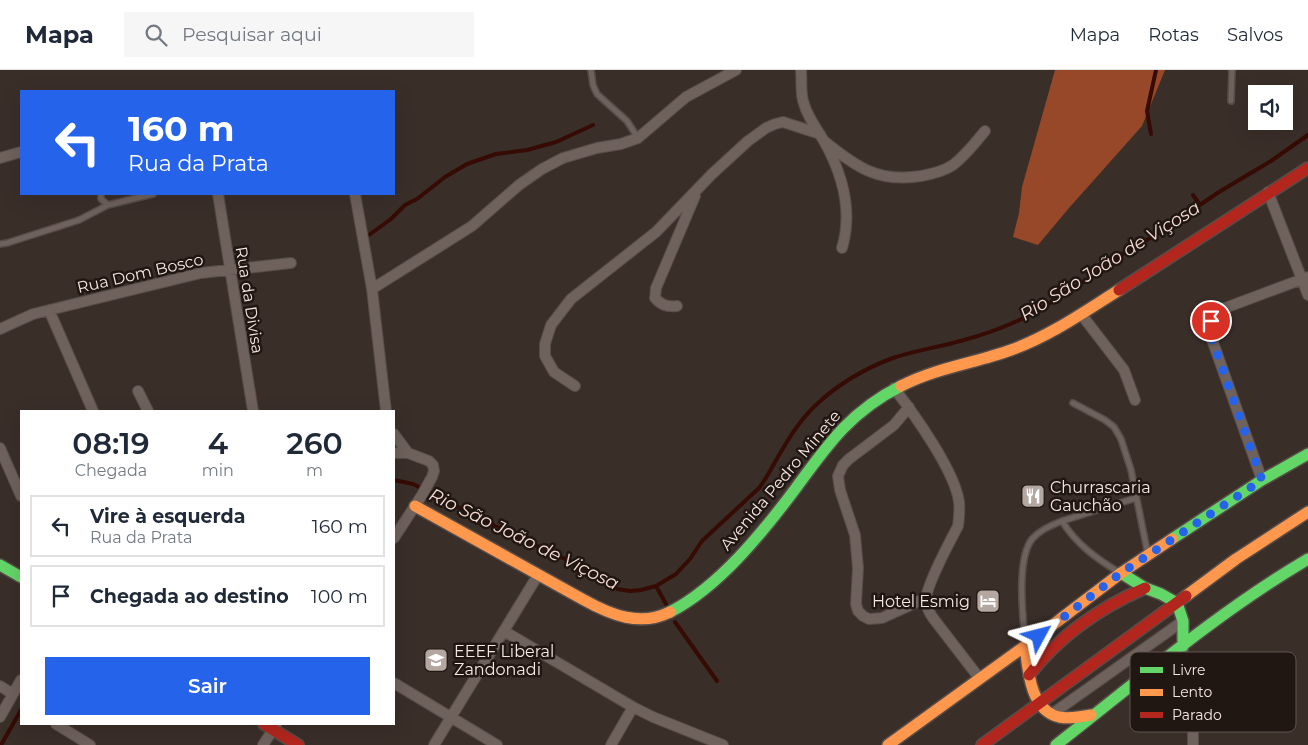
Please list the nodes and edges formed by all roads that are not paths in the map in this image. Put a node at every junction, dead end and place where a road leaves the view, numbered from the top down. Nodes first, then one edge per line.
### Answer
1 (592, 70) edge
2 (736, 70) edge
3 (801, 70) edge
4 (1232, 70) edge
5 (1231, 101) dead end
6 (985, 131) dead end
7 (822, 137) junction
8 (638, 138) junction
9 (20, 152) edge
10 (0, 158) edge
11 (1308, 168) edge
12 (699, 186) junction
13 (1268, 192) junction
14 (101, 195) edge
15 (149, 195) edge
16 (218, 195) edge
17 (355, 195) edge
18 (108, 205) junction
19 (0, 244) edge
20 (842, 248) dead end
21 (291, 263) dead end
22 (230, 269) junction
23 (1305, 278) edge
24 (372, 289) junction
25 (1308, 295) edge
26 (676, 306) dead end
27 (49, 310) junction
28 (1081, 314) junction
29 (0, 329) edge
30 (575, 386) dead end
31 (894, 388) junction
32 (138, 390) dead end
33 (1135, 400) dead end
34 (1073, 403) dead end
35 (909, 407) junction
36 (93, 410) edge
37 (148, 410) edge
38 (253, 410) edge
39 (386, 410) edge
40 (395, 435) edge
41 (0, 448) edge
42 (408, 453) junction
43 (395, 454) edge
44 (1308, 454) edge
45 (1262, 480) junction
46 (20, 494) edge
47 (1136, 498) junction
48 (415, 506) junction
49 (1308, 512) edge
50 (1062, 522) junction
51 (395, 536) edge
52 (1148, 555) junction
53 (1308, 559) edge
54 (0, 565) edge
55 (1121, 573) junction
56 (538, 575) junction
57 (20, 577) edge
58 (1145, 588) junction
59 (926, 598) junction
60 (1177, 603) junction
61 (1183, 621) junction
62 (504, 631) junction
63 (1026, 646) junction
64 (1183, 646) junction
65 (1139, 652) edge
66 (1175, 652) edge
67 (1183, 652) edge
68 (1130, 659) edge
69 (1029, 675) junction
70 (980, 679) junction
71 (20, 682) edge
72 (395, 684) edge
73 (0, 686) edge
74 (1130, 686) edge
75 (13, 694) junction
76 (1038, 703) junction
77 (633, 706) junction
78 (1052, 714) junction
79 (1094, 714) junction
80 (0, 717) edge
81 (451, 717) junction
82 (58, 725) edge
83 (271, 726) edge
84 (1193, 732) edge
85 (90, 745) edge
86 (263, 745) edge
87 (298, 745) edge
88 (434, 745) edge
89 (496, 745) edge
90 (611, 745) edge
91 (723, 745) edge
92 (888, 745) edge
93 (982, 745) edge
94 (1056, 745) edge
95 (1193, 745) edge

1 - 8 lane
2 - 8 street
3 - 7 street
4 - 5 lane
6 - 7 street
7 - 12 street
7 - 20 street
8 - 24 street
9 - 10 street
11 - 13 main road, Avenida Pedro Minete
12 - 26 street
12 - 30 street
13 - 23 street
13 - 28 main road, Avenida Pedro Minete
14 - 18 lane
15 - 18 lane
16 - 22 street, Rua da Divisa
17 - 24 street
18 - 19 lane
21 - 22 street, Rua Dom Bosco
22 - 27 street, Rua Dom Bosco
22 - 38 street, Rua da Divisa
23 - 25 street
23 - 45 street
24 - 39 street
27 - 29 street, Rua Dom Bosco
27 - 36 street
28 - 31 main road, Avenida Pedro Minete
28 - 33 street
31 - 35 street
31 - 56 main road, Avenida Pedro Minete
32 - 37 street
34 - 47 lane
35 - 59 street
35 - 59 street
40 - 42 street
41 - 46 street
42 - 43 street
42 - 48 street
44 - 45 main road
45 - 52 main road
47 - 50 lane
47 - 52 lane
48 - 51 street
48 - 56 main road, Avenida Pedro Minete
49 - 60 main road
50 - 55 lane
50 - 63 lane
52 - 55 main road
53 - 64 main road
54 - 57 main road
55 - 58 main road
55 - 63 main road
56 - 62 street
58 - 60 main road
58 - 69 main road
59 - 70 street
60 - 61 main road
60 - 76 main road
61 - 64 main road
61 - 65 street
62 - 77 street
62 - 81 street
63 - 69 main road
63 - 70 main road
64 - 66 main road
64 - 67 street
68 - 78 street
69 - 76 main road
70 - 92 main road
71 - 75 street
72 - 81 street
73 - 75 street
74 - 79 main road
75 - 80 street
76 - 78 main road
76 - 93 main road
77 - 90 street
77 - 91 street
78 - 79 main road
79 - 94 main road
81 - 88 street
81 - 89 street
82 - 85 street
83 - 86 street
83 - 87 main road
84 - 95 street

